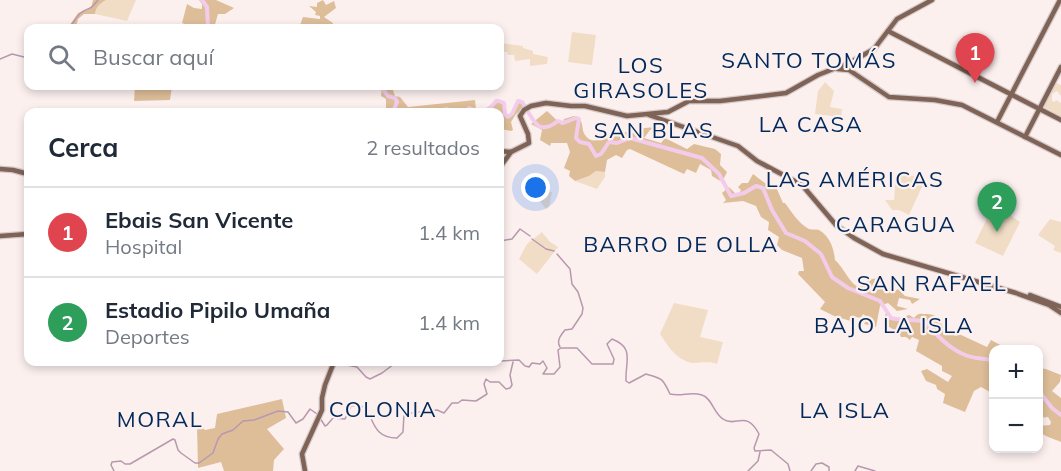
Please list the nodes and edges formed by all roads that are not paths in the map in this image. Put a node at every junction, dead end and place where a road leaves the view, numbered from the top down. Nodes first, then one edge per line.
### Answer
1 (932, 0) edge
2 (1060, 0) edge
3 (888, 31) junction
4 (851, 62) junction
5 (1061, 67) edge
6 (832, 70) junction
7 (849, 70) junction
8 (1012, 94) junction
9 (1040, 108) junction
10 (668, 111) junction
11 (647, 114) junction
12 (1061, 120) edge
13 (672, 122) junction
14 (997, 122) junction
15 (1025, 137) junction
16 (504, 153) edge
17 (1061, 155) edge
18 (0, 169) edge
19 (24, 173) edge
20 (24, 234) edge
21 (0, 236) edge
22 (1016, 293) junction
23 (1061, 307) edge
24 (1061, 313) edge
25 (332, 366) edge
26 (304, 471) edge

1 - 3 main road
2 - 8 main road
3 - 4 main road
3 - 8 main road
4 - 6 main road
4 - 7 main road
5 - 9 main road
6 - 7 main road
6 - 10 main road
7 - 14 main road
8 - 9 main road
8 - 14 main road
9 - 12 main road
9 - 15 main road
10 - 11 main road
10 - 13 main road
11 - 13 main road
11 - 16 main road
13 - 22 main road
14 - 15 main road
15 - 17 main road
18 - 19 main road
20 - 21 main road
22 - 23 main road
22 - 24 main road
25 - 26 main road

